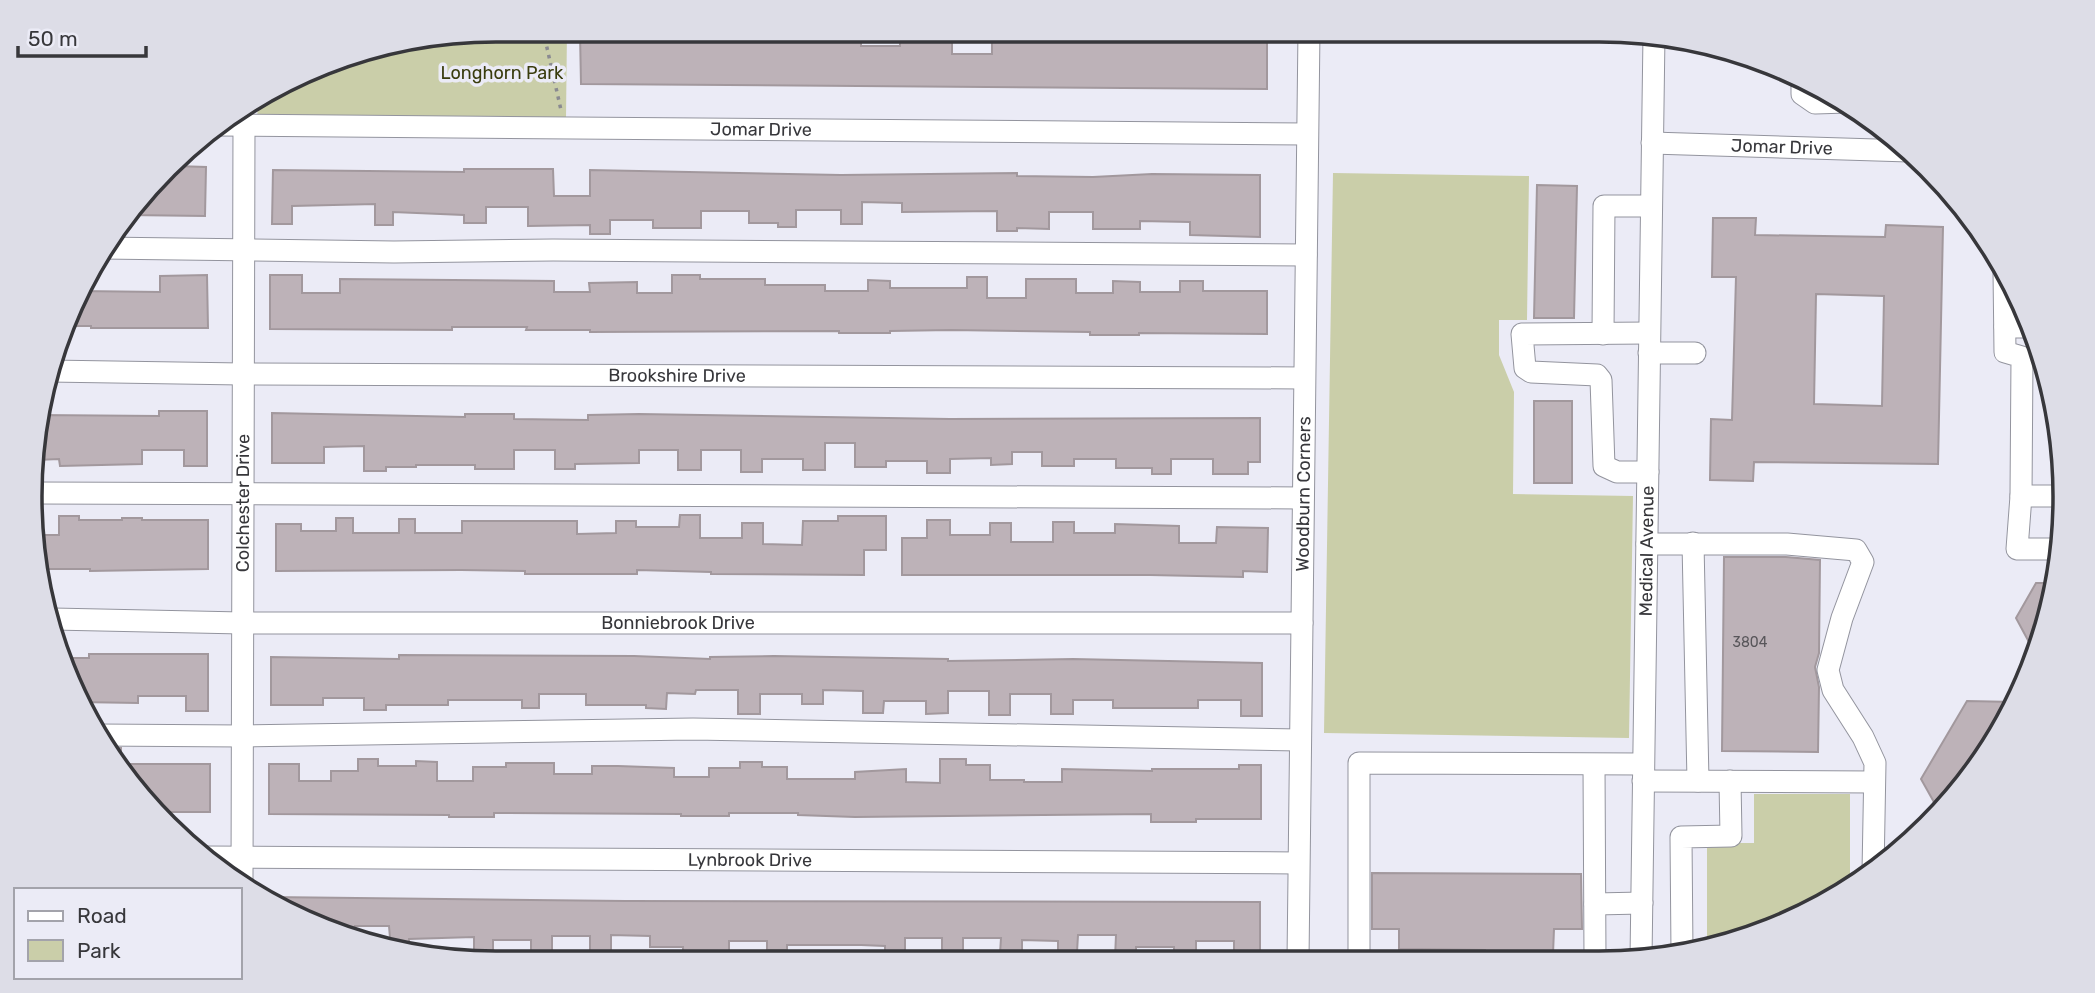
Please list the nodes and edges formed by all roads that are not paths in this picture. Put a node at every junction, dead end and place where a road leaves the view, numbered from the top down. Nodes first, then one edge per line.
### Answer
1 (1309, 42) edge
2 (1654, 46) edge
3 (1802, 90) edge
4 (1826, 103) edge
5 (236, 125) edge
6 (244, 125) junction
7 (1307, 134) junction
8 (1652, 143) junction
9 (1893, 150) edge
10 (1651, 206) junction
11 (116, 248) edge
12 (245, 251) junction
13 (1306, 255) junction
14 (2004, 292) edge
15 (2005, 327) junction
16 (2020, 327) edge
17 (1603, 334) junction
18 (1649, 343) junction
19 (1695, 353) dead end
20 (59, 371) edge
21 (242, 374) junction
22 (1304, 378) junction
23 (1648, 472) junction
24 (42, 493) edge
25 (242, 494) junction
26 (2021, 496) junction
27 (2053, 496) edge
28 (1303, 498) junction
29 (1693, 543) junction
30 (1647, 544) junction
31 (2050, 549) edge
32 (59, 620) edge
33 (1302, 623) junction
34 (242, 624) junction
35 (110, 735) edge
36 (242, 736) junction
37 (1300, 740) junction
38 (1594, 765) junction
39 (1643, 773) junction
40 (1698, 781) junction
41 (1730, 781) junction
42 (1874, 782) junction
43 (220, 857) edge
44 (242, 857) junction
45 (1873, 858) edge
46 (1298, 863) junction
47 (242, 873) edge
48 (1642, 903) junction
49 (1595, 904) junction
50 (1682, 943) edge
51 (1641, 949) edge
52 (1298, 951) edge
53 (1359, 951) edge
54 (1595, 951) edge

1 - 7 street, Woodburn Corners
2 - 8 street, Medical Avenue
3 - 4 street
5 - 6 street, Jomar Drive
6 - 7 street, Jomar Drive
6 - 12 street, Colchester Drive
7 - 13 street, Woodburn Corners
8 - 9 street, Jomar Drive
8 - 10 street, Medical Avenue
10 - 17 street
10 - 18 street, Medical Avenue
11 - 12 street
12 - 13 street
12 - 21 street, Colchester Drive
13 - 22 street, Woodburn Corners
14 - 15 street
15 - 16 street
15 - 26 street
17 - 18 street
17 - 23 street
18 - 19 street
18 - 23 street, Medical Avenue
20 - 21 street, Brookshire Drive
21 - 22 street, Brookshire Drive
21 - 25 street, Colchester Drive
22 - 28 street, Woodburn Corners
23 - 30 street, Medical Avenue
24 - 25 street
25 - 28 street
25 - 34 street, Colchester Drive
26 - 27 street
26 - 31 street
28 - 33 street, Woodburn Corners
29 - 30 street
29 - 40 street
29 - 42 street
30 - 39 street, Medical Avenue
32 - 34 street, Bonniebrook Drive
33 - 34 street, Bonniebrook Drive
33 - 37 street, Woodburn Corners
34 - 36 street, Colchester Drive
35 - 36 street
36 - 37 street
36 - 44 street, Colchester Drive
37 - 46 street, Woodburn Corners
38 - 39 street
38 - 49 street
38 - 53 street
39 - 40 street
39 - 48 street, Medical Avenue
40 - 41 street
41 - 42 street
41 - 50 street
42 - 45 street
43 - 44 street, Lynbrook Drive
44 - 46 street, Lynbrook Drive
44 - 47 street, Colchester Drive
46 - 52 street, Woodburn Corners
48 - 49 street
48 - 51 street, Medical Avenue
49 - 54 street

